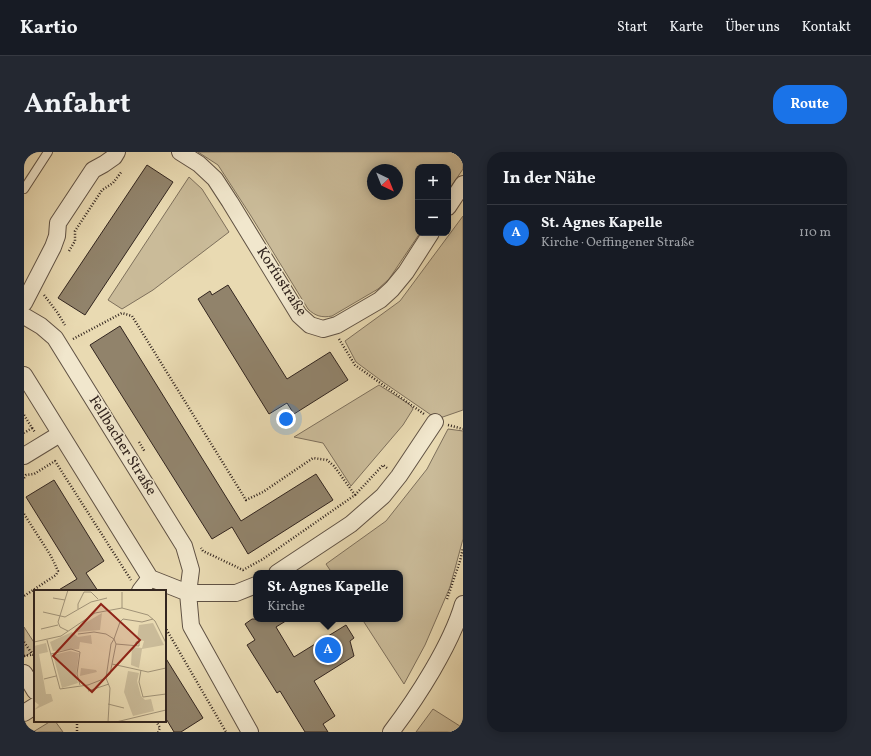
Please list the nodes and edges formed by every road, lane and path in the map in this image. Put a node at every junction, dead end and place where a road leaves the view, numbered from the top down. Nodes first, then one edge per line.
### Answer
1 (48, 152) edge
2 (180, 152) edge
3 (121, 158) edge
4 (463, 184) edge
5 (24, 189) edge
6 (451, 202) edge
7 (429, 236) edge
8 (67, 254) dead end
9 (43, 293) dead end
10 (24, 303) edge
11 (24, 316) edge
12 (65, 326) dead end
13 (331, 327) junction
14 (69, 332) dead end
15 (72, 339) junction
16 (77, 346) dead end
17 (24, 376) edge
18 (24, 415) edge
19 (435, 422) joint
20 (24, 433) edge
21 (60, 434) junction
22 (138, 441) dead end
23 (147, 454) dead end
24 (24, 456) edge
25 (399, 476) junction
26 (24, 478) edge
27 (355, 495) junction
28 (24, 514) edge
29 (199, 544) dead end
30 (463, 548) edge
31 (282, 570) edge
32 (150, 578) junction
33 (253, 586) edge
34 (137, 587) edge
35 (188, 593) junction
36 (24, 596) edge
37 (463, 604) edge
38 (445, 605) dead end
39 (166, 629) edge
40 (24, 642) edge
41 (24, 656) edge
42 (34, 658) edge
43 (24, 673) edge
44 (34, 689) edge
45 (34, 707) edge
46 (24, 712) edge
47 (157, 722) edge
48 (158, 732) edge
49 (226, 732) edge
50 (250, 732) edge
51 (391, 732) edge

1 - 5 lane
2 - 13 street, Korfustraße
3 - 8 path
3 - 10 street
4 - 6 street
7 - 13 street
9 - 12 path
11 - 35 street, Fellbacher Straße
13 - 19 path
14 - 15 path
15 - 16 path
15 - 27 path
17 - 21 street
18 - 20 path
19 - 25 street
21 - 24 street
21 - 32 street
22 - 23 path
25 - 27 path
25 - 31 street
26 - 34 path
27 - 29 path
28 - 36 path
30 - 38 path
32 - 34 street
32 - 35 street
33 - 35 street
35 - 50 street, Fellbacher Straße
37 - 51 street
39 - 49 path
40 - 42 path
41 - 42 path
42 - 43 street
43 - 44 street
45 - 46 street
47 - 48 path

